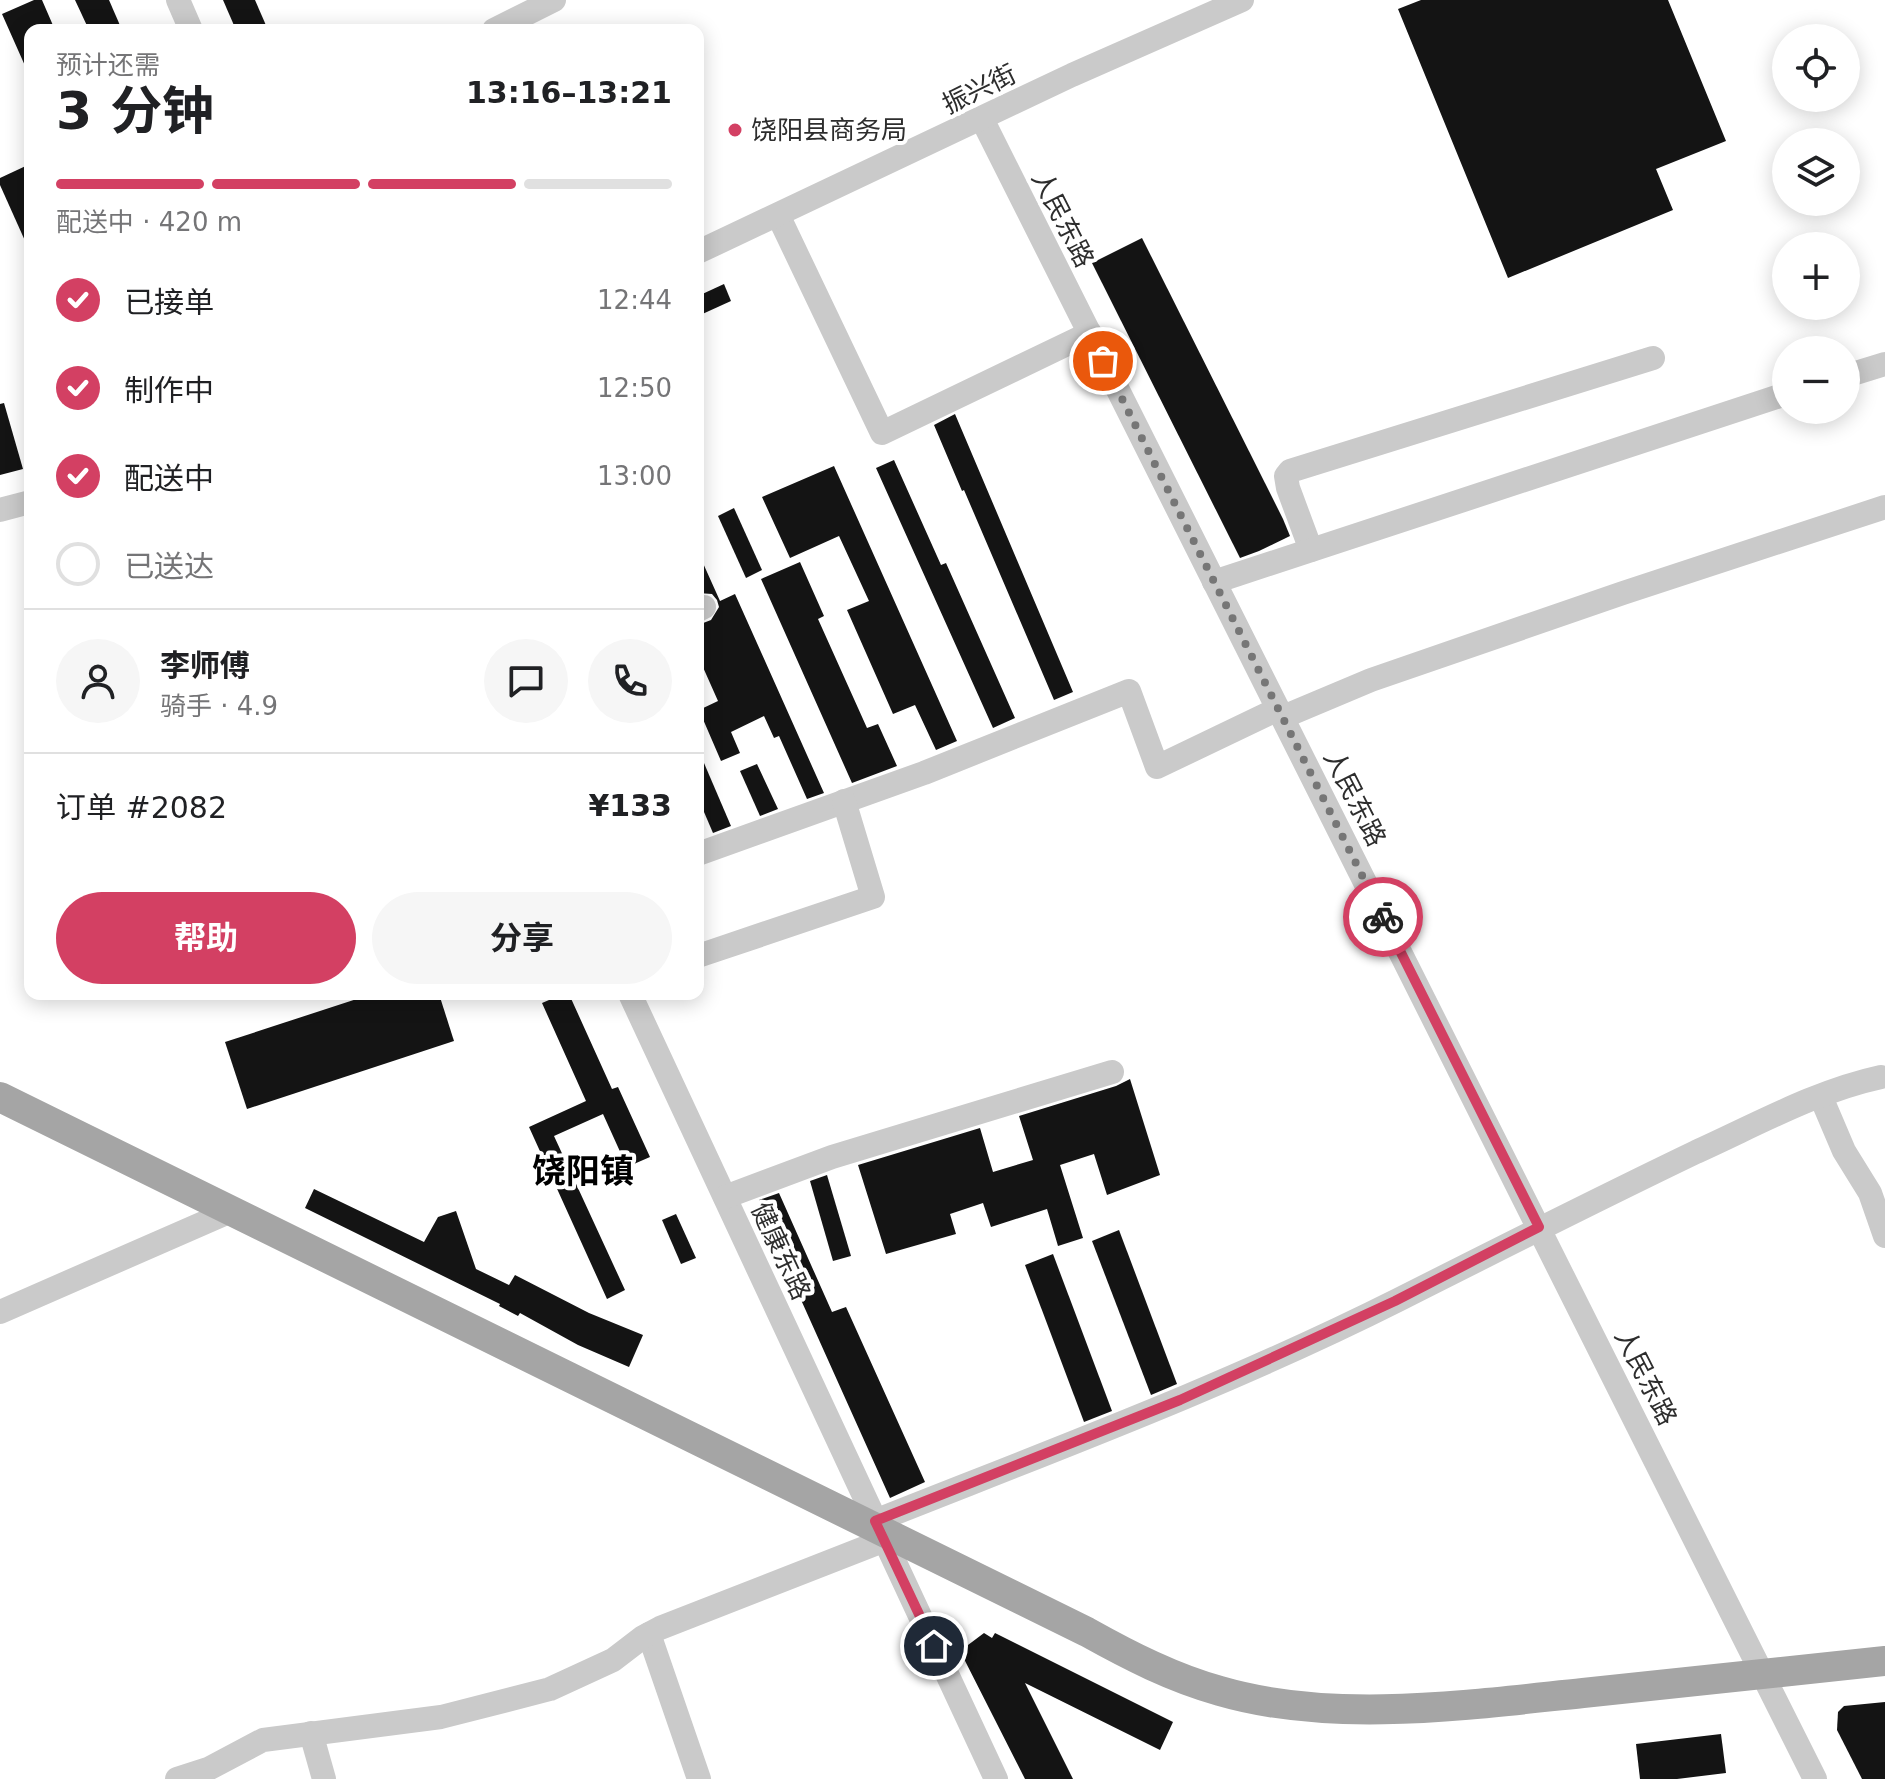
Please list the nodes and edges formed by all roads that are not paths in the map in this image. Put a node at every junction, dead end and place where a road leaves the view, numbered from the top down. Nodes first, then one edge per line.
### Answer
1 (178, 0) edge
2 (554, 0) edge
3 (1242, 0) edge
4 (188, 24) edge
5 (506, 24) edge
6 (982, 119) junction
7 (778, 215) junction
8 (704, 249) edge
9 (1090, 333) junction
10 (1653, 358) dead end
11 (1885, 364) edge
12 (1860, 372) edge
13 (1772, 399) edge
14 (24, 504) edge
15 (1885, 507) edge
16 (0, 510) edge
17 (1311, 550) junction
18 (1214, 582) junction
19 (1280, 713) junction
20 (844, 801) junction
21 (704, 852) edge
22 (704, 954) edge
23 (633, 1000) edge
24 (1112, 1072) dead end
25 (1881, 1077) dead end
26 (0, 1097) edge
27 (1821, 1097) junction
28 (725, 1197) junction
29 (231, 1211) junction
30 (1539, 1227) junction
31 (1885, 1236) edge
32 (0, 1312) edge
33 (880, 1531) junction
34 (649, 1634) junction
35 (1885, 1661) edge
36 (1763, 1674) junction
37 (311, 1733) junction
38 (177, 1779) edge
39 (324, 1779) edge
40 (699, 1779) edge
41 (996, 1779) edge
42 (1815, 1779) edge

1 - 4 street
2 - 5 street
3 - 6 street, 振兴街
6 - 7 street, 振兴街
6 - 9 street, 人民东路
7 - 8 street, 振兴街
7 - 9 street
9 - 18 street, 人民东路
10 - 17 street
11 - 12 street
13 - 17 street
14 - 16 street
15 - 19 street
17 - 18 street
18 - 19 street, 人民东路
19 - 20 street
19 - 30 street, 人民东路
20 - 21 street
20 - 22 street
23 - 28 street, 健康东路
24 - 28 street
25 - 27 street
26 - 29 main road
27 - 30 street
27 - 31 street
28 - 33 street, 健康东路
29 - 32 street
29 - 33 main road
30 - 33 street
30 - 36 street, 人民东路
33 - 34 street
33 - 36 main road
33 - 41 street, 健康东路
34 - 37 street
34 - 40 street
35 - 36 main road
36 - 42 street, 人民东路
37 - 38 street
37 - 39 street

